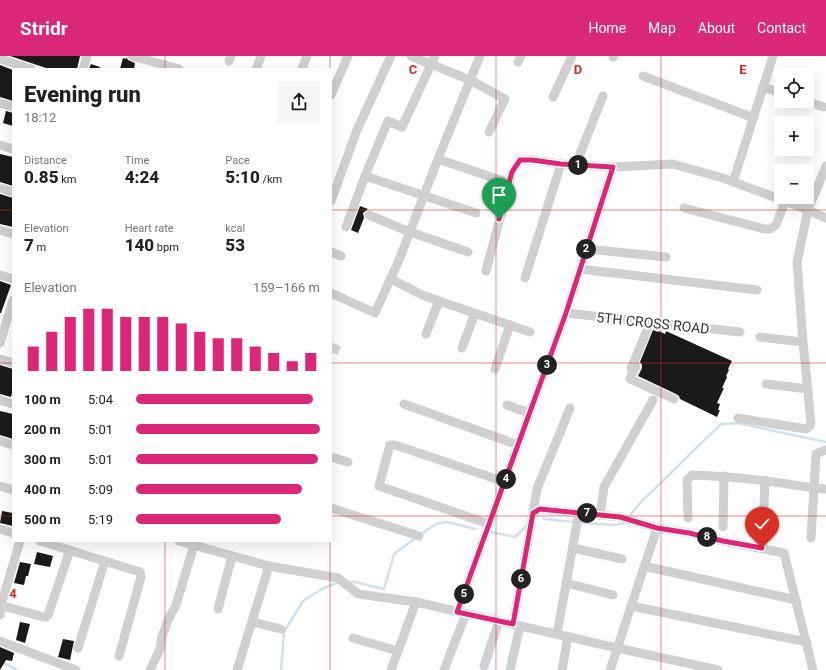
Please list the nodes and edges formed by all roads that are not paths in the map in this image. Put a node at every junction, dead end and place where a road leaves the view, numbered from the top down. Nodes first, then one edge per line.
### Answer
1 (87, 56) edge
2 (132, 56) edge
3 (261, 56) edge
4 (307, 56) edge
5 (348, 56) edge
6 (391, 56) edge
7 (411, 56) edge
8 (480, 56) edge
9 (572, 56) edge
10 (773, 56) edge
11 (0, 59) edge
12 (433, 60) edge
13 (28, 68) edge
14 (83, 68) edge
15 (175, 68) edge
16 (256, 68) edge
17 (302, 68) edge
18 (643, 76) dead end
19 (470, 80) junction
20 (764, 87) junction
21 (774, 91) edge
22 (332, 92) edge
23 (603, 96) dead end
24 (553, 97) dead end
25 (0, 103) edge
26 (814, 104) edge
27 (12, 107) edge
28 (824, 107) dead end
29 (754, 118) junction
30 (489, 132) dead end
31 (0, 145) edge
32 (12, 149) edge
33 (438, 159) junction
34 (561, 164) junction
35 (579, 165) junction
36 (826, 166) edge
37 (613, 167) junction
38 (365, 176) junction
39 (733, 182) junction
40 (509, 183) junction
41 (0, 188) edge
42 (12, 192) edge
43 (424, 196) junction
44 (774, 197) edge
45 (332, 198) edge
46 (784, 204) edge
47 (793, 204) edge
48 (684, 208) dead end
49 (808, 210) junction
50 (476, 213) dead end
51 (369, 214) dead end
52 (826, 218) edge
53 (346, 227) dead end
54 (0, 230) edge
55 (410, 232) junction
56 (12, 234) edge
57 (586, 248) junction
58 (332, 252) edge
59 (468, 252) dead end
60 (341, 256) dead end
61 (666, 257) dead end
62 (580, 269) junction
63 (486, 271) dead end
64 (0, 275) edge
65 (525, 278) dead end
66 (12, 279) edge
67 (390, 279) junction
68 (757, 290) dead end
69 (332, 293) edge
70 (439, 301) junction
71 (12, 303) edge
72 (475, 313) junction
73 (566, 313) junction
74 (7, 318) edge
75 (650, 323) junction
76 (510, 325) junction
77 (530, 332) dead end
78 (740, 332) dead end
79 (426, 334) dead end
80 (760, 337) dead end
81 (803, 342) junction
82 (0, 343) edge
83 (462, 348) dead end
84 (0, 359) edge
85 (12, 363) edge
86 (634, 366) junction
87 (495, 369) dead end
88 (627, 377) dead end
89 (766, 384) dead end
90 (808, 389) junction
91 (674, 399) dead end
92 (0, 400) edge
93 (652, 400) dead end
94 (12, 404) edge
95 (404, 404) dead end
96 (507, 405) dead end
97 (570, 408) dead end
98 (529, 413) junction
99 (738, 418) dead end
100 (0, 440) edge
101 (12, 445) edge
102 (518, 445) junction
103 (826, 450) edge
104 (332, 457) edge
105 (348, 462) dead end
106 (724, 476) junction
107 (765, 480) junction
108 (505, 482) junction
109 (0, 486) edge
110 (814, 488) junction
111 (12, 490) edge
112 (826, 490) edge
113 (332, 508) edge
114 (579, 512) junction
115 (533, 513) junction
116 (600, 515) junction
117 (688, 518) dead end
118 (489, 524) junction
119 (723, 527) dead end
120 (657, 528) junction
121 (0, 529) edge
122 (763, 532) dead end
123 (12, 533) edge
124 (419, 536) dead end
125 (811, 538) dead end
126 (20, 542) edge
127 (43, 542) edge
128 (183, 542) edge
129 (194, 545) junction
130 (573, 548) junction
131 (70, 550) junction
132 (232, 556) junction
133 (622, 559) dead end
134 (106, 562) junction
135 (269, 566) junction
136 (644, 566) junction
137 (566, 583) junction
138 (613, 595) dead end
139 (796, 600) junction
140 (416, 602) junction
141 (631, 606) junction
142 (0, 608) edge
143 (218, 609) dead end
144 (462, 613) junction
145 (500, 621) junction
146 (252, 622) junction
147 (516, 625) junction
148 (281, 629) dead end
149 (557, 634) junction
150 (568, 636) junction
151 (353, 638) dead end
152 (0, 641) edge
153 (807, 642) junction
154 (78, 648) dead end
155 (617, 648) junction
156 (398, 651) junction
157 (119, 656) dead end
158 (484, 666) dead end
159 (76, 670) edge
160 (150, 670) edge
161 (237, 670) edge
162 (391, 670) edge
163 (444, 670) edge
164 (510, 670) edge
165 (562, 670) edge
166 (610, 670) edge
167 (718, 670) edge
168 (813, 670) edge

1 - 14 street
2 - 15 street
3 - 16 street
4 - 17 street
5 - 22 street
6 - 45 street
7 - 12 street
8 - 19 street
9 - 24 street
10 - 20 street
11 - 13 street
12 - 19 street
12 - 38 street
18 - 29 street
19 - 30 street
19 - 33 street
20 - 21 street
20 - 29 street
23 - 35 street
25 - 27 street
26 - 28 street
29 - 39 street
31 - 32 street
33 - 40 street
33 - 43 street
34 - 35 street
34 - 40 street
34 - 65 street
35 - 37 street
36 - 49 street
37 - 39 street
37 - 57 street
38 - 43 street
38 - 53 street
39 - 44 street
40 - 63 street
41 - 42 street
43 - 50 street
43 - 55 street
46 - 48 street
47 - 49 street
49 - 52 street
49 - 81 street
51 - 55 street
54 - 56 street
55 - 59 street
55 - 67 street
57 - 61 street
57 - 62 street
58 - 60 street
62 - 68 street
62 - 73 street
64 - 66 street
67 - 69 street
67 - 70 street
70 - 72 street
70 - 79 street
71 - 74 street
72 - 76 street
72 - 83 street
73 - 75 street, 5TH CROSS ROAD
73 - 98 street
74 - 82 street
75 - 78 street, 5TH CROSS ROAD
75 - 86 street
76 - 77 street
76 - 87 street
80 - 81 street
81 - 90 street
84 - 85 street
86 - 88 street
86 - 91 street
89 - 90 street
90 - 99 street
92 - 94 street
93 - 116 street
95 - 102 street
96 - 98 street
97 - 115 street
98 - 102 street
100 - 101 street
102 - 108 street
103 - 110 street
104 - 105 street
106 - 107 street
106 - 117 street
106 - 119 street
107 - 110 street
107 - 122 street
108 - 118 street
108 - 118 street
109 - 111 street
110 - 112 street
110 - 125 street
113 - 124 street
114 - 115 street
114 - 116 street
114 - 130 street
115 - 147 street
116 - 120 street
118 - 144 street
120 - 136 street
120 - 139 street
121 - 123 street
126 - 142 street
127 - 131 street
128 - 129 street
129 - 132 street
129 - 160 street
130 - 133 street
130 - 137 street
131 - 134 street
131 - 142 street
132 - 135 street
132 - 143 street
134 - 154 street
134 - 157 street
135 - 140 street
135 - 146 street
136 - 139 street
136 - 141 street
137 - 138 street
137 - 149 street
139 - 153 street
140 - 144 street
140 - 156 street
141 - 153 street
141 - 155 street
144 - 145 street
144 - 163 street
145 - 147 street
145 - 158 street
146 - 148 street
146 - 161 street
147 - 149 street
147 - 164 street
149 - 150 street
150 - 155 street
150 - 165 street
151 - 156 street
152 - 159 street
153 - 168 street
155 - 166 street
155 - 167 street
156 - 162 street

